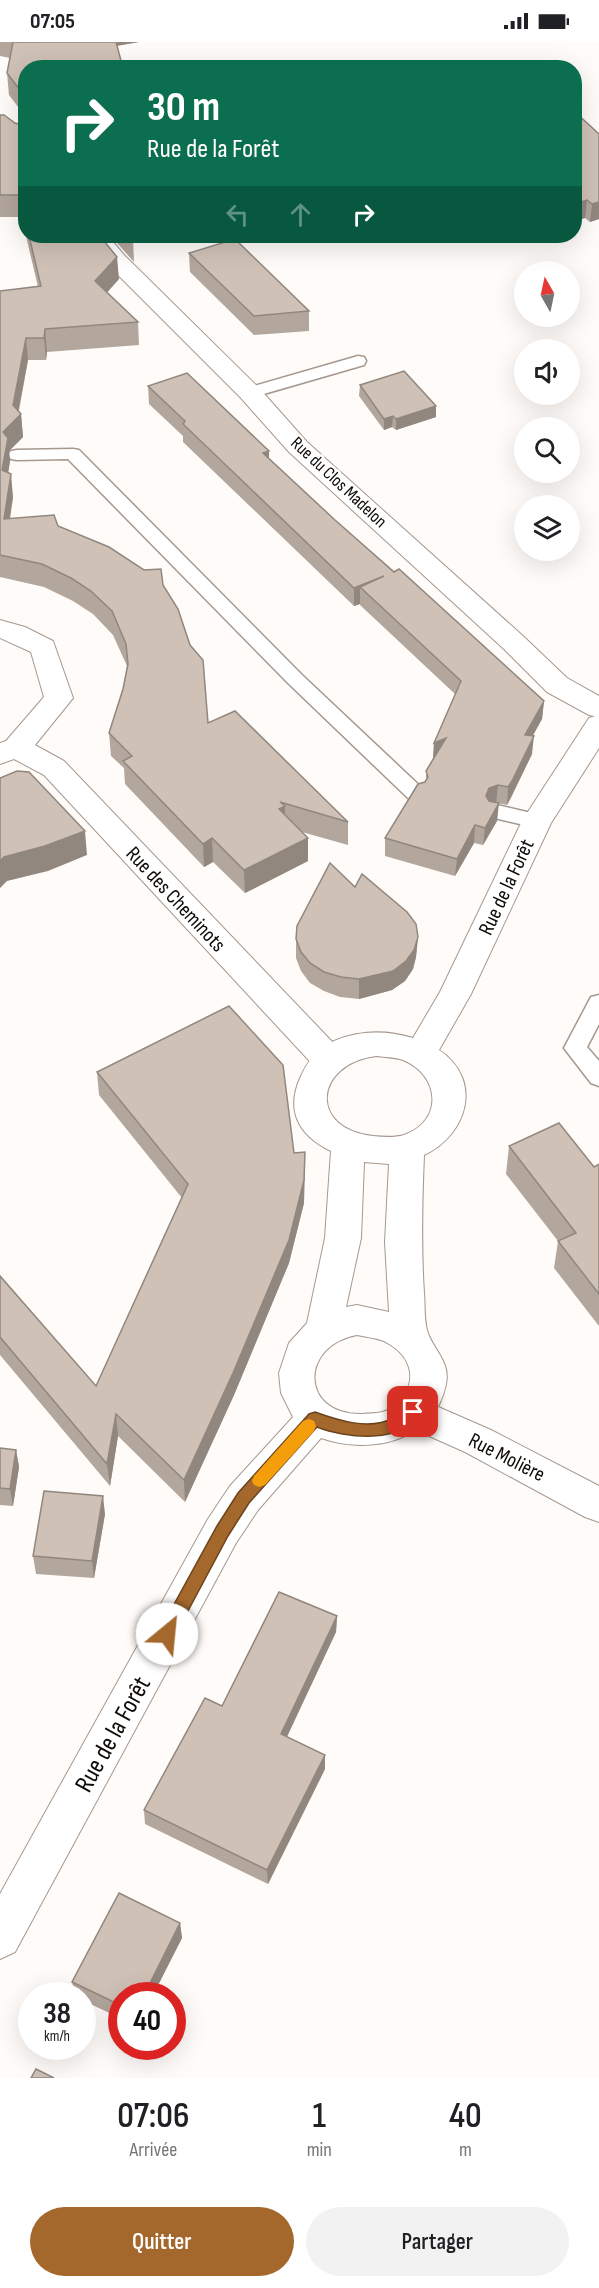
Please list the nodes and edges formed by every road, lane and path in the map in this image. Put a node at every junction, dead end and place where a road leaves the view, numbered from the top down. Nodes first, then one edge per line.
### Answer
1 (102, 243) edge
2 (358, 361) dead end
3 (250, 393) junction
4 (17, 455) dead end
5 (0, 628) edge
6 (599, 708) edge
7 (599, 725) edge
8 (8, 751) edge
9 (415, 793) edge
10 (496, 812) edge
11 (537, 821) junction
12 (599, 1003) edge
13 (420, 1054) junction
14 (328, 1059) junction
15 (599, 1077) edge
16 (348, 1146) junction
17 (407, 1149) junction
18 (323, 1330) junction
19 (409, 1336) junction
20 (413, 1412) junction
21 (315, 1419) junction
22 (599, 1505) edge
23 (0, 1936) edge

1 - 3 street, Rue du Clos Madelon
2 - 3 lane
3 - 6 street, Rue du Clos Madelon
4 - 9 lane
5 - 8 street, Rue des Cheminots
7 - 11 street, Rue de la Forêt
8 - 14 street, Rue des Cheminots
10 - 11 lane
11 - 13 street, Rue de la Forêt
12 - 15 lane
13 - 14 street
13 - 17 street
14 - 16 street
16 - 17 street
16 - 18 street
17 - 19 street
18 - 19 street
18 - 21 street
19 - 20 street
20 - 21 street
20 - 22 street, Rue Molière
21 - 23 street, Rue de la Forêt

